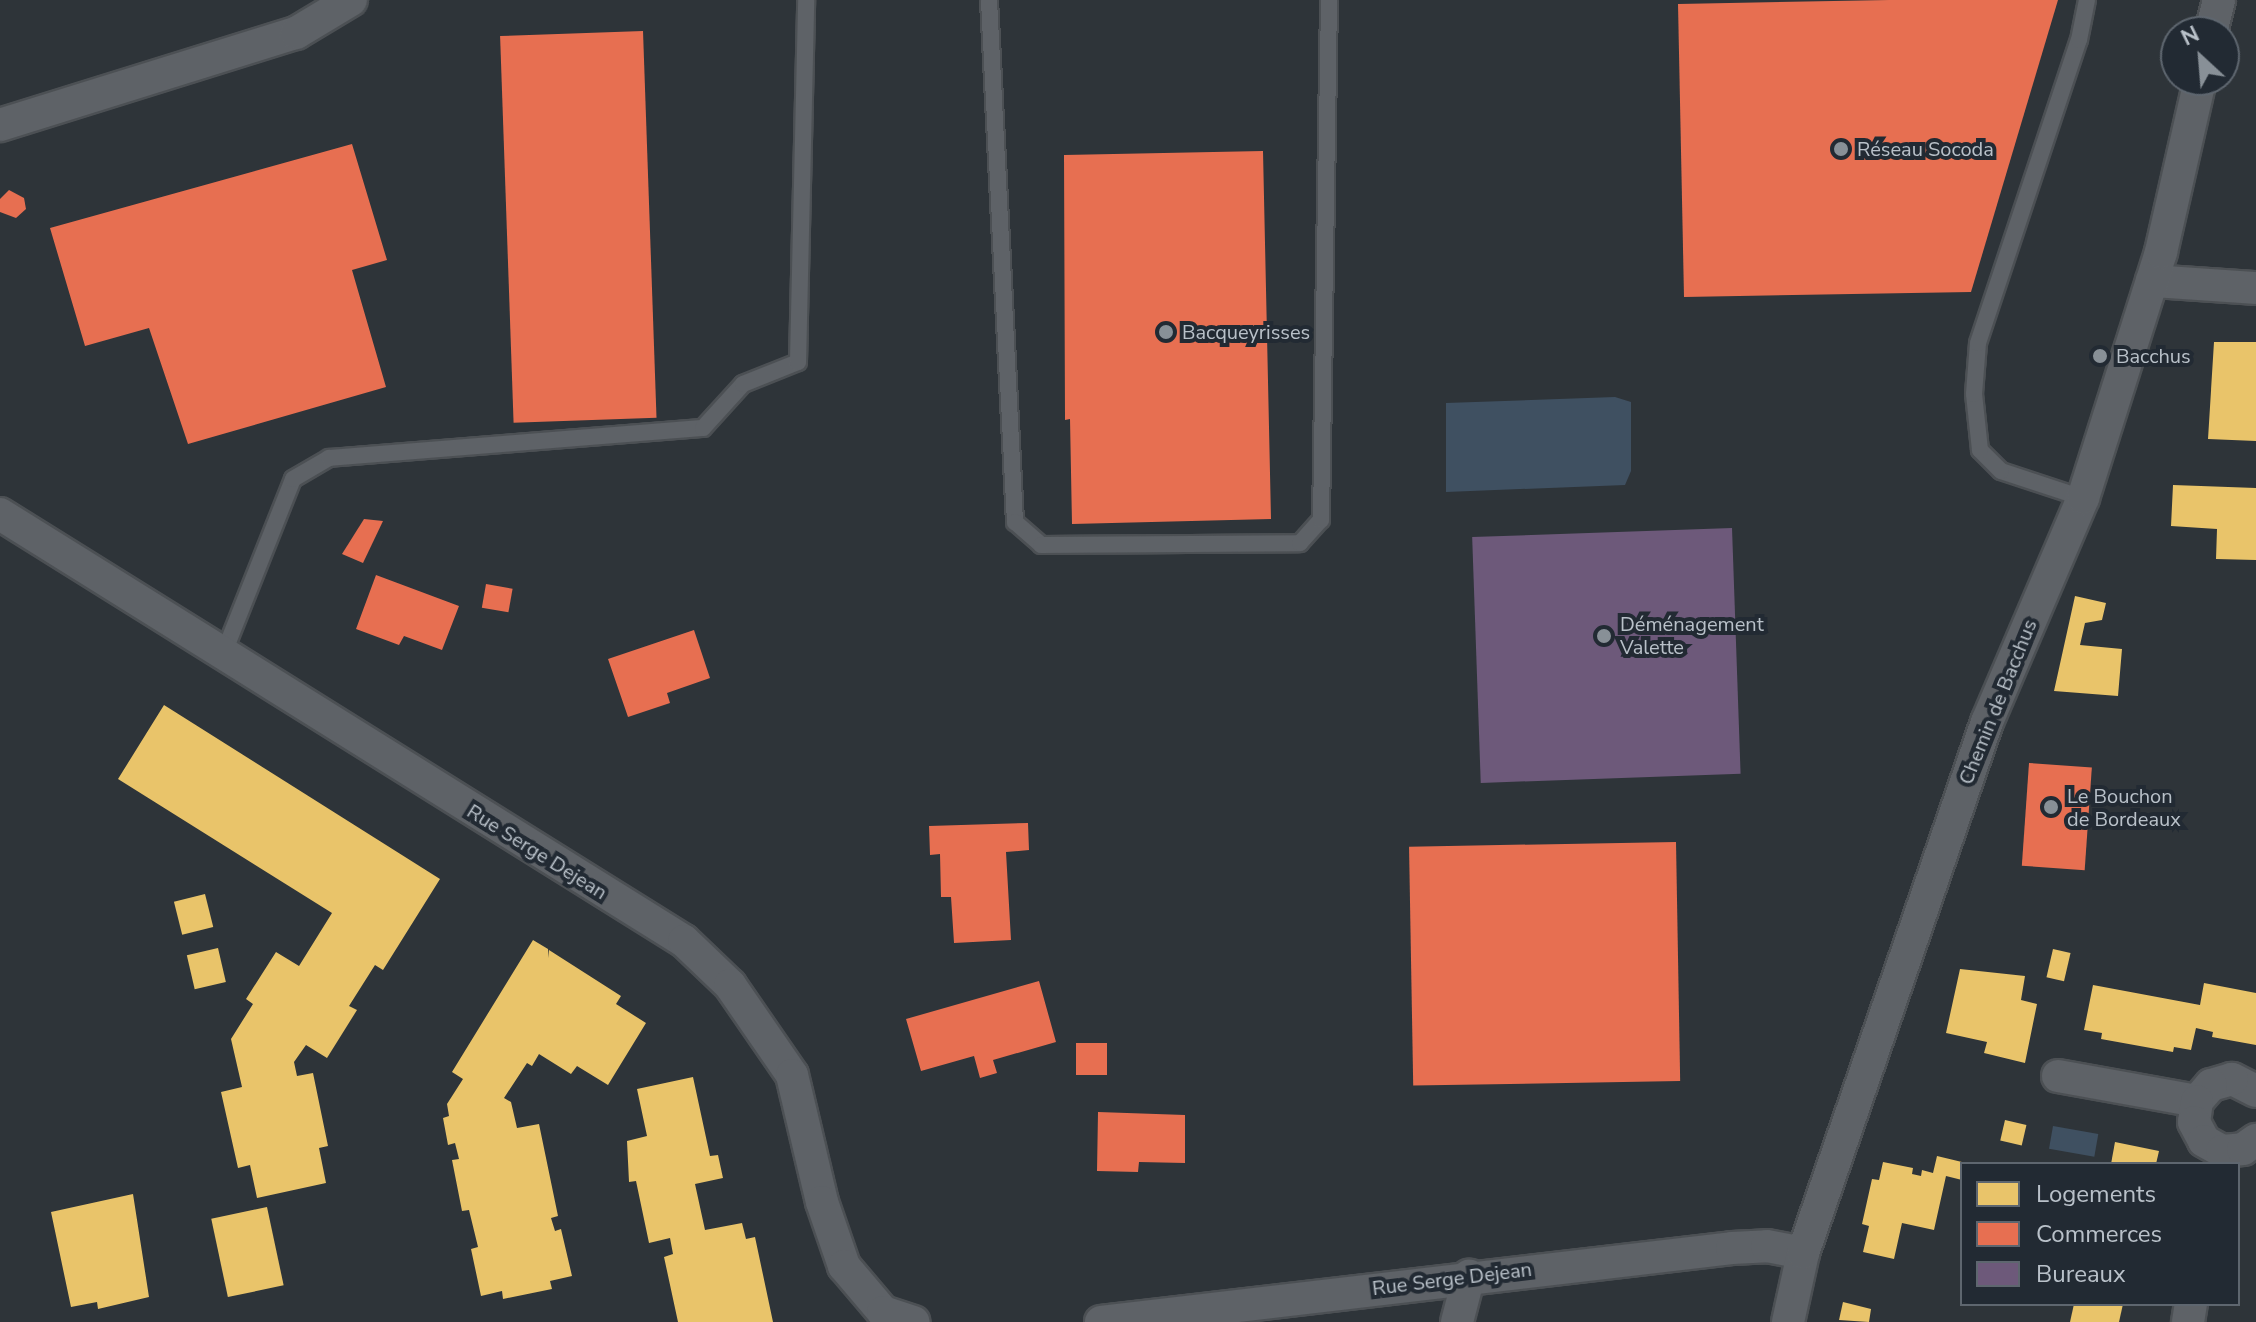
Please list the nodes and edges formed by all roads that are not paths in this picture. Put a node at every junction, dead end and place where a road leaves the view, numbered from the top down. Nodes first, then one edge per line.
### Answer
1 (351, 0) edge
2 (806, 0) edge
3 (989, 0) edge
4 (1329, 0) edge
5 (2087, 0) edge
6 (2196, 96) edge
7 (0, 125) edge
8 (2152, 281) junction
9 (2256, 288) edge
10 (2083, 498) junction
11 (0, 514) edge
12 (223, 655) junction
13 (2058, 1076) dead end
14 (2256, 1091) edge
15 (2197, 1101) junction
16 (2256, 1140) edge
17 (2221, 1158) edge
18 (1803, 1253) junction
19 (1469, 1276) junction
20 (890, 1319) edge
21 (1101, 1322) edge
22 (1457, 1322) edge
23 (1788, 1322) edge

1 - 7 street
2 - 12 lane
3 - 4 lane
5 - 10 lane
6 - 8 street, Chemin de Bacchus
8 - 9 street
8 - 10 street, Chemin de Bacchus
10 - 18 street, Chemin de Bacchus
11 - 12 street, Rue Serge Dejean
12 - 20 street, Rue Serge Dejean
13 - 15 street
14 - 15 street
15 - 17 street
16 - 17 street
18 - 19 street, Rue Serge Dejean
18 - 23 street, Chemin de Bacchus
19 - 21 street, Rue Serge Dejean
19 - 22 street

